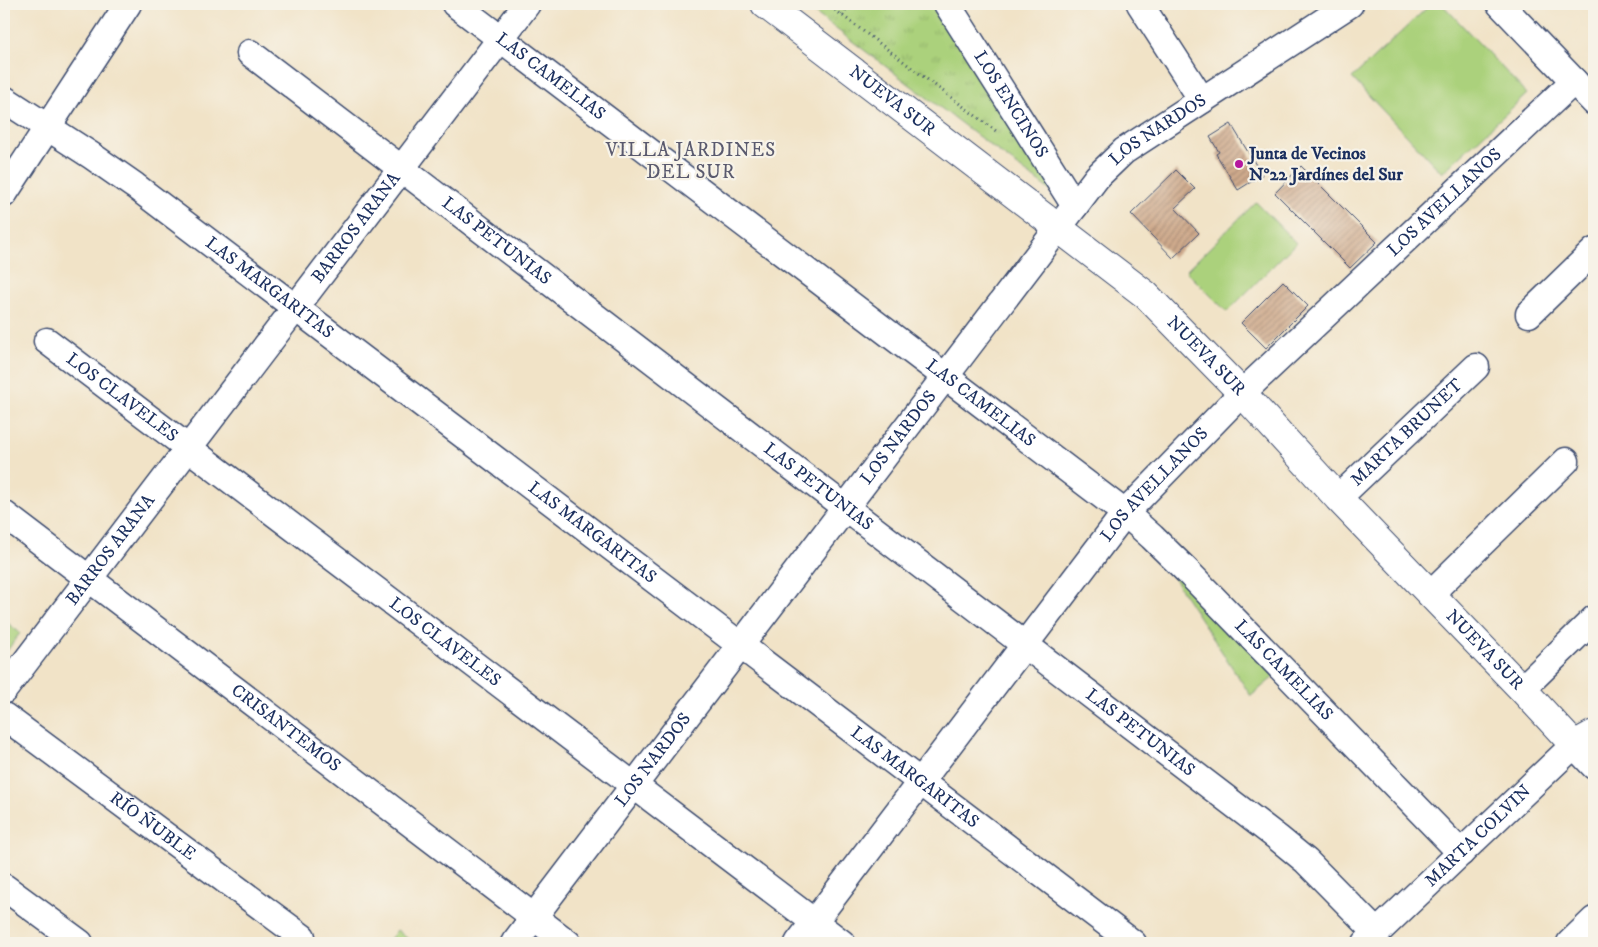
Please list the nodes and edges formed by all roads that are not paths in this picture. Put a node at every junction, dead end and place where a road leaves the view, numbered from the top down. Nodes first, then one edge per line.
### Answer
1 (128, 4) edge
2 (455, 4) edge
3 (527, 4) edge
4 (765, 4) edge
5 (947, 4) edge
6 (1140, 4) edge
7 (1500, 4) edge
8 (1344, 5) edge
9 (501, 39) junction
10 (250, 53) dead end
11 (1574, 81) junction
12 (4, 99) edge
13 (1202, 100) junction
14 (1594, 102) edge
15 (48, 127) junction
16 (402, 168) junction
17 (4, 194) edge
18 (1074, 206) junction
19 (1058, 227) junction
20 (1594, 251) edge
21 (296, 308) junction
22 (1529, 314) dead end
23 (48, 341) dead end
24 (1476, 366) dead end
25 (944, 377) junction
26 (1242, 393) junction
27 (189, 448) junction
28 (1566, 461) dead end
29 (1338, 498) junction
30 (846, 507) junction
31 (1125, 513) junction
32 (4, 514) edge
33 (89, 578) junction
34 (1430, 594) junction
35 (1594, 619) edge
36 (1026, 644) junction
37 (740, 645) junction
38 (1522, 689) junction
39 (4, 690) edge
40 (4, 716) edge
41 (1584, 740) edge
42 (1594, 766) edge
43 (921, 782) junction
44 (634, 786) junction
45 (1461, 853) junction
46 (4, 887) edge
47 (533, 917) junction
48 (1594, 920) edge
49 (814, 922) junction
50 (1372, 938) edge
51 (300, 940) edge
52 (80, 943) edge
53 (514, 943) edge
54 (568, 943) edge
55 (798, 943) edge
56 (842, 943) edge
57 (1133, 943) edge
58 (1570, 943) edge

1 - 15 street
2 - 9 street, LAS CAMELIAS
3 - 9 street, BARROS ARANA
4 - 19 street, NUEVA SUR
5 - 18 street, LOS ENCINOS
6 - 13 street
7 - 11 street
8 - 13 street, LOS NARDOS
9 - 16 street, BARROS ARANA
9 - 25 street, LAS CAMELIAS
10 - 16 street, LAS PETUNIAS
11 - 14 street
11 - 26 street, LOS AVELLANOS
12 - 15 street, LAS MARGARITAS
13 - 18 street, LOS NARDOS
15 - 17 street
15 - 21 street, LAS MARGARITAS
16 - 21 street, BARROS ARANA
16 - 30 street, LAS PETUNIAS
18 - 19 street, LOS NARDOS
19 - 25 street, LOS NARDOS
19 - 26 street, NUEVA SUR
20 - 22 street
21 - 27 street, BARROS ARANA
21 - 37 street, LAS MARGARITAS
23 - 27 street, LOS CLAVELES
24 - 29 street, MARTA BRUNET
25 - 30 street, LOS NARDOS
25 - 31 street, LAS CAMELIAS
26 - 29 street, NUEVA SUR
26 - 31 street, LOS AVELLANOS
27 - 33 street, BARROS ARANA
27 - 44 street, LOS CLAVELES
28 - 34 street
29 - 34 street, NUEVA SUR
30 - 36 street, LAS PETUNIAS
30 - 37 street, LOS NARDOS
31 - 36 street, LOS AVELLANOS
31 - 45 street, LAS CAMELIAS
32 - 33 street, CRISANTEMOS
33 - 39 street, BARROS ARANA
33 - 47 street, CRISANTEMOS
34 - 38 street, NUEVA SUR
35 - 38 street
36 - 43 street, LOS AVELLANOS
36 - 50 street, LAS PETUNIAS
37 - 43 street, LAS MARGARITAS
37 - 44 street, LOS NARDOS
38 - 41 street, NUEVA SUR
40 - 51 street, RÍO ÑUBLE
41 - 42 street, NUEVA SUR
41 - 45 street, MARTA COLVIN
43 - 49 street, LOS AVELLANOS
43 - 57 street, LAS MARGARITAS
44 - 47 street, LOS NARDOS
44 - 49 street, LOS CLAVELES
45 - 50 street, MARTA COLVIN
46 - 52 street
47 - 53 street, LOS NARDOS
47 - 54 street, CRISANTEMOS
48 - 58 street
49 - 55 street, LOS AVELLANOS
49 - 56 street, LOS CLAVELES

